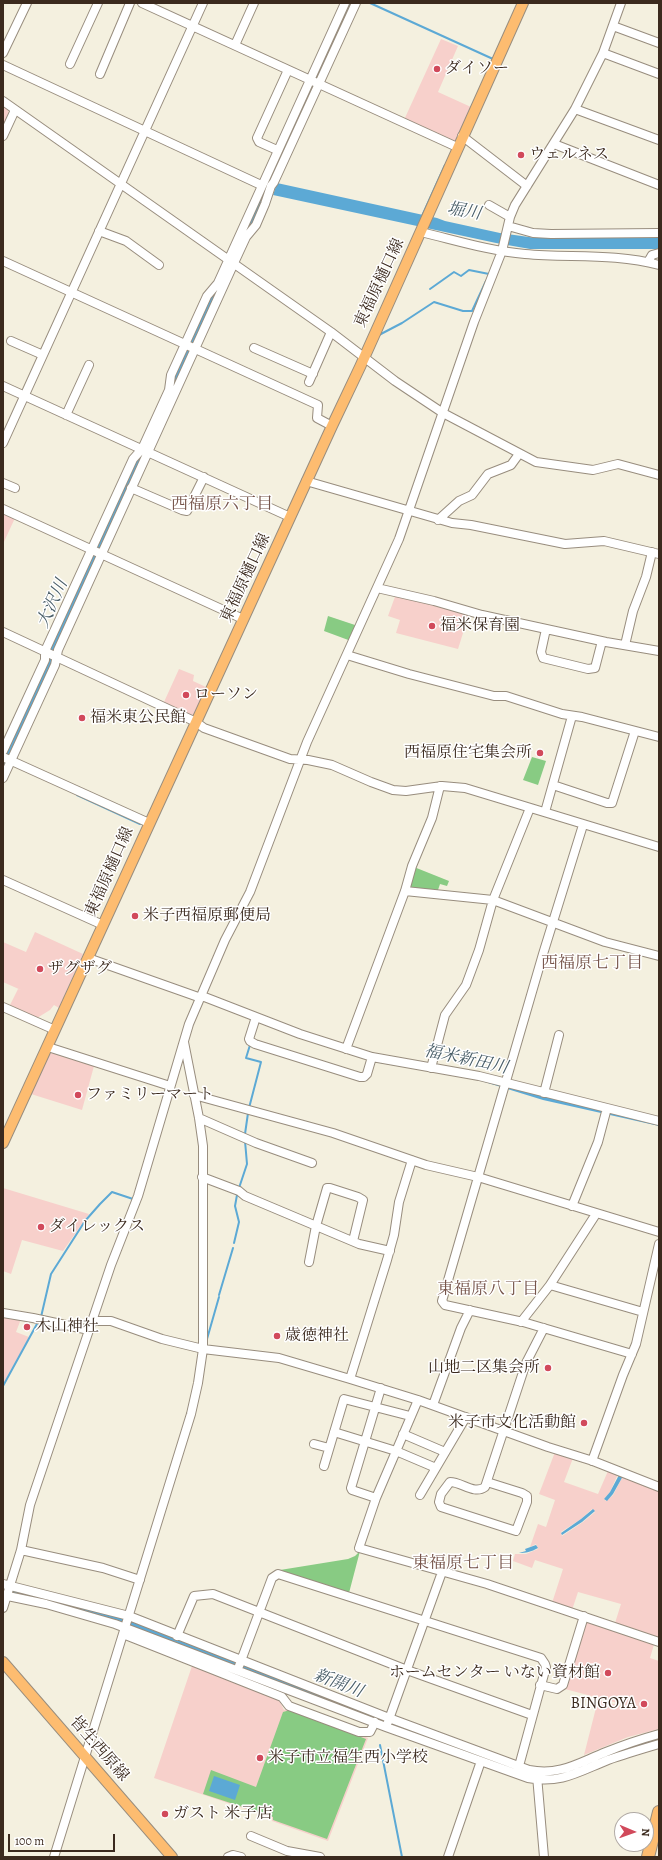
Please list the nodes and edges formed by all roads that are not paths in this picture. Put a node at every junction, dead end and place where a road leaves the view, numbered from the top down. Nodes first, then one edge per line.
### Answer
1 (26, 3) edge
2 (98, 3) edge
3 (130, 3) edge
4 (142, 3) edge
5 (203, 3) edge
6 (254, 3) edge
7 (345, 3) edge
8 (356, 3) edge
9 (523, 3) edge
10 (620, 3) edge
11 (193, 26) junction
12 (613, 26) junction
13 (659, 43) edge
14 (235, 46) junction
15 (3, 53) edge
16 (603, 53) junction
17 (70, 64) dead end
18 (3, 65) edge
19 (288, 70) junction
20 (100, 74) dead end
21 (659, 74) edge
22 (314, 82) junction
23 (3, 101) edge
24 (575, 109) junction
25 (15, 110) junction
26 (145, 129) junction
27 (3, 136) edge
28 (462, 136) junction
29 (659, 140) edge
30 (554, 144) junction
31 (457, 148) junction
32 (277, 150) junction
33 (120, 183) junction
34 (261, 185) junction
35 (659, 185) edge
36 (527, 186) junction
37 (489, 205) dead end
38 (510, 217) junction
39 (421, 230) junction
40 (507, 230) junction
41 (99, 231) junction
42 (659, 233) edge
43 (502, 251) junction
44 (659, 253) edge
45 (3, 261) edge
46 (231, 262) junction
47 (648, 262) junction
48 (659, 264) edge
49 (159, 265) dead end
50 (72, 292) junction
51 (331, 332) junction
52 (11, 341) dead end
53 (190, 346) junction
54 (254, 348) dead end
55 (43, 355) junction
56 (364, 357) junction
57 (89, 365) dead end
58 (3, 386) edge
59 (24, 395) junction
60 (443, 413) junction
61 (66, 415) junction
62 (332, 426) junction
63 (3, 443) edge
64 (145, 451) junction
65 (519, 454) junction
66 (659, 475) edge
67 (204, 477) junction
68 (306, 482) junction
69 (3, 483) edge
70 (15, 488) dead end
71 (131, 488) junction
72 (3, 509) edge
73 (409, 511) junction
74 (290, 517) junction
75 (438, 520) junction
76 (91, 549) junction
77 (656, 553) edge
78 (101, 554) junction
79 (377, 588) junction
80 (243, 619) junction
81 (546, 628) junction
82 (3, 632) edge
83 (602, 641) junction
84 (625, 645) junction
85 (659, 651) edge
86 (51, 654) junction
87 (347, 654) junction
88 (572, 716) junction
89 (196, 722) junction
90 (635, 731) junction
91 (659, 736) edge
92 (3, 751) edge
93 (8, 759) edge
94 (300, 760) junction
95 (3, 778) edge
96 (554, 785) junction
97 (440, 786) junction
98 (530, 808) junction
99 (545, 812) junction
100 (149, 823) junction
101 (583, 825) junction
102 (659, 847) edge
103 (3, 880) edge
104 (405, 891) junction
105 (493, 900) junction
106 (553, 922) junction
107 (103, 925) junction
108 (659, 956) edge
109 (88, 958) junction
110 (202, 997) junction
111 (3, 1007) edge
112 (256, 1016) junction
113 (55, 1030) junction
114 (559, 1035) dead end
115 (184, 1042) junction
116 (48, 1047) junction
117 (346, 1049) junction
118 (371, 1060) junction
119 (431, 1068) junction
120 (505, 1085) junction
121 (170, 1086) junction
122 (544, 1093) junction
123 (194, 1095) junction
124 (606, 1111) junction
125 (199, 1118) junction
126 (659, 1121) edge
127 (6, 1128) edge
128 (3, 1142) edge
129 (412, 1160) junction
130 (312, 1163) dead end
131 (478, 1177) junction
132 (202, 1178) junction
133 (572, 1206) junction
134 (596, 1214) junction
135 (316, 1226) junction
136 (659, 1232) edge
137 (353, 1241) junction
138 (659, 1244) edge
139 (390, 1251) junction
140 (309, 1262) dead end
141 (550, 1285) junction
142 (470, 1310) junction
143 (643, 1312) junction
144 (3, 1313) edge
145 (91, 1320) junction
146 (521, 1322) junction
147 (544, 1328) junction
148 (89, 1330) junction
149 (203, 1349) junction
150 (632, 1354) junction
151 (350, 1378) junction
152 (381, 1388) junction
153 (418, 1400) junction
154 (433, 1405) junction
155 (375, 1407) junction
156 (410, 1416) junction
157 (466, 1417) junction
158 (503, 1431) junction
159 (334, 1432) junction
160 (402, 1434) junction
161 (365, 1441) junction
162 (314, 1444) dead end
163 (329, 1448) junction
164 (396, 1450) junction
165 (445, 1452) junction
166 (592, 1461) junction
167 (324, 1466) dead end
168 (436, 1468) junction
169 (487, 1482) junction
170 (659, 1487) edge
171 (420, 1495) dead end
172 (376, 1498) junction
173 (20, 1550) junction
174 (442, 1572) junction
175 (140, 1580) junction
176 (7, 1590) edge
177 (3, 1608) edge
178 (260, 1612) junction
179 (129, 1616) junction
180 (584, 1616) junction
181 (424, 1621) junction
182 (124, 1631) junction
183 (178, 1636) junction
184 (659, 1642) edge
185 (3, 1662) edge
186 (239, 1665) junction
187 (407, 1670) junction
188 (540, 1685) junction
189 (532, 1715) junction
190 (374, 1722) junction
191 (388, 1723) junction
192 (659, 1734) edge
193 (659, 1744) edge
194 (84, 1756) junction
195 (607, 1756) junction
196 (480, 1761) junction
197 (519, 1766) junction
198 (537, 1776) junction
199 (659, 1812) edge
200 (251, 1836) dead end
201 (286, 1854) edge
202 (54, 1857) edge
203 (172, 1857) edge
204 (228, 1857) edge
205 (241, 1857) edge
206 (320, 1857) edge
207 (448, 1857) edge
208 (544, 1857) edge
209 (648, 1857) edge

1 - 15 street
2 - 17 street
3 - 20 street
4 - 11 street
5 - 11 street
6 - 14 street
7 - 22 street
8 - 22 street
9 - 28 main road, 東福原樋口線
10 - 12 street
11 - 14 street
11 - 26 street
12 - 13 street
12 - 16 street
14 - 19 street
16 - 21 street
16 - 24 street
18 - 26 street
19 - 22 street
19 - 32 street
22 - 31 street
22 - 32 street
22 - 46 street
23 - 25 street
24 - 29 street
24 - 30 street
25 - 27 street
25 - 33 street
26 - 33 street
26 - 34 street
28 - 31 main road, 東福原樋口線
28 - 36 street
30 - 35 street
30 - 36 street
31 - 39 main road, 東福原樋口線
32 - 34 street
33 - 41 street
33 - 46 street
34 - 46 street
36 - 38 street
37 - 38 street
38 - 40 street
39 - 43 street
39 - 56 main road, 東福原樋口線
40 - 42 street
40 - 43 street
41 - 49 street
41 - 50 street
43 - 47 street
43 - 60 street
44 - 47 street
45 - 50 street
46 - 51 street
46 - 53 street
47 - 48 street
50 - 53 street
50 - 55 street
51 - 54 street
51 - 56 street
52 - 55 street
53 - 62 street
53 - 64 street
55 - 59 street
56 - 60 street
56 - 62 main road, 東福原樋口線
57 - 61 street
58 - 59 street
59 - 61 street
59 - 63 street
60 - 65 street
60 - 73 street
61 - 64 street
62 - 68 main road, 東福原樋口線
64 - 67 street
64 - 71 street
64 - 76 street
65 - 66 street
65 - 75 street
67 - 71 street
67 - 74 street
68 - 73 street
68 - 74 main road, 東福原樋口線
69 - 70 street
71 - 78 street
72 - 76 street
73 - 75 street
73 - 79 street
74 - 80 main road, 東福原樋口線
75 - 77 street
76 - 78 street
76 - 86 street
77 - 84 street
78 - 80 street
78 - 86 street
79 - 81 street
79 - 87 street
80 - 89 main road, 東福原樋口線
81 - 83 street
81 - 83 street
82 - 86 street
83 - 84 street
84 - 85 street
86 - 89 street
86 - 92 street
86 - 93 street
87 - 88 street
87 - 94 street
88 - 90 street
88 - 96 street
89 - 94 street
89 - 100 main road, 東福原樋口線
90 - 91 street
90 - 96 street
93 - 95 street
93 - 100 street
94 - 97 street
94 - 110 street
96 - 99 street
97 - 98 street
97 - 104 street
98 - 99 street
98 - 105 street
99 - 101 street
100 - 107 main road, 東福原樋口線
101 - 102 street
101 - 106 street
103 - 107 street
104 - 105 street
104 - 117 street
105 - 106 street
105 - 119 street
106 - 108 street
106 - 120 street
107 - 109 main road, 東福原樋口線
109 - 110 street
109 - 113 main road, 東福原樋口線
110 - 112 street
110 - 115 street
111 - 113 street
112 - 117 street
112 - 118 street
113 - 116 main road, 東福原樋口線
114 - 122 street
115 - 121 street
115 - 123 street
116 - 121 street
116 - 127 main road, 東福原樋口線
117 - 118 street
118 - 119 street
119 - 120 street
120 - 122 street
120 - 131 street
121 - 145 street
122 - 124 street
123 - 125 street
123 - 129 street
124 - 126 street
124 - 133 street
125 - 130 street
125 - 132 street
127 - 128 main road, 東福原樋口線
129 - 131 street
129 - 139 street
131 - 133 street
131 - 142 street
132 - 135 street
132 - 149 street
133 - 134 street
134 - 136 street
134 - 141 street
135 - 137 street
135 - 137 street
135 - 140 street
137 - 139 street
138 - 143 street
139 - 151 street
141 - 143 street
141 - 146 street
142 - 146 street
142 - 154 street
143 - 150 street
144 - 148 street
145 - 148 street
145 - 149 street
146 - 147 street
147 - 150 street
147 - 158 street
148 - 173 street
149 - 151 street
149 - 175 street
150 - 166 street
151 - 152 street
152 - 153 street
152 - 155 street
153 - 154 street
153 - 156 street
154 - 157 street
155 - 156 street
155 - 159 street
155 - 161 street
156 - 160 street
157 - 158 street
157 - 165 street
158 - 166 street
158 - 169 street
159 - 161 street
159 - 163 street
160 - 164 street
160 - 165 street
161 - 164 street
161 - 172 street
162 - 163 street
163 - 167 street
164 - 168 street
164 - 172 street
165 - 168 street
166 - 170 street
168 - 171 street
169 - 169 street
172 - 174 street
173 - 175 street
173 - 176 street
174 - 180 street
174 - 181 street
175 - 179 street
176 - 177 street
176 - 179 street
176 - 182 street
178 - 181 street
178 - 183 street
178 - 186 street
178 - 187 street
179 - 182 street
179 - 183 street
180 - 184 street
180 - 188 street
181 - 187 street
181 - 188 street
182 - 186 street
182 - 190 street
182 - 194 street
183 - 186 street
185 - 194 main road, 皆生西原線
186 - 190 street
186 - 191 street
187 - 189 street
187 - 191 street
188 - 189 street
189 - 197 street
190 - 191 street
191 - 196 street
191 - 197 street
192 - 195 street
193 - 195 street
194 - 202 street
194 - 203 main road, 皆生西原線
195 - 198 street
196 - 198 street
196 - 207 street
197 - 198 street
198 - 208 street
199 - 209 highway
200 - 201 street
201 - 206 street
204 - 205 street

